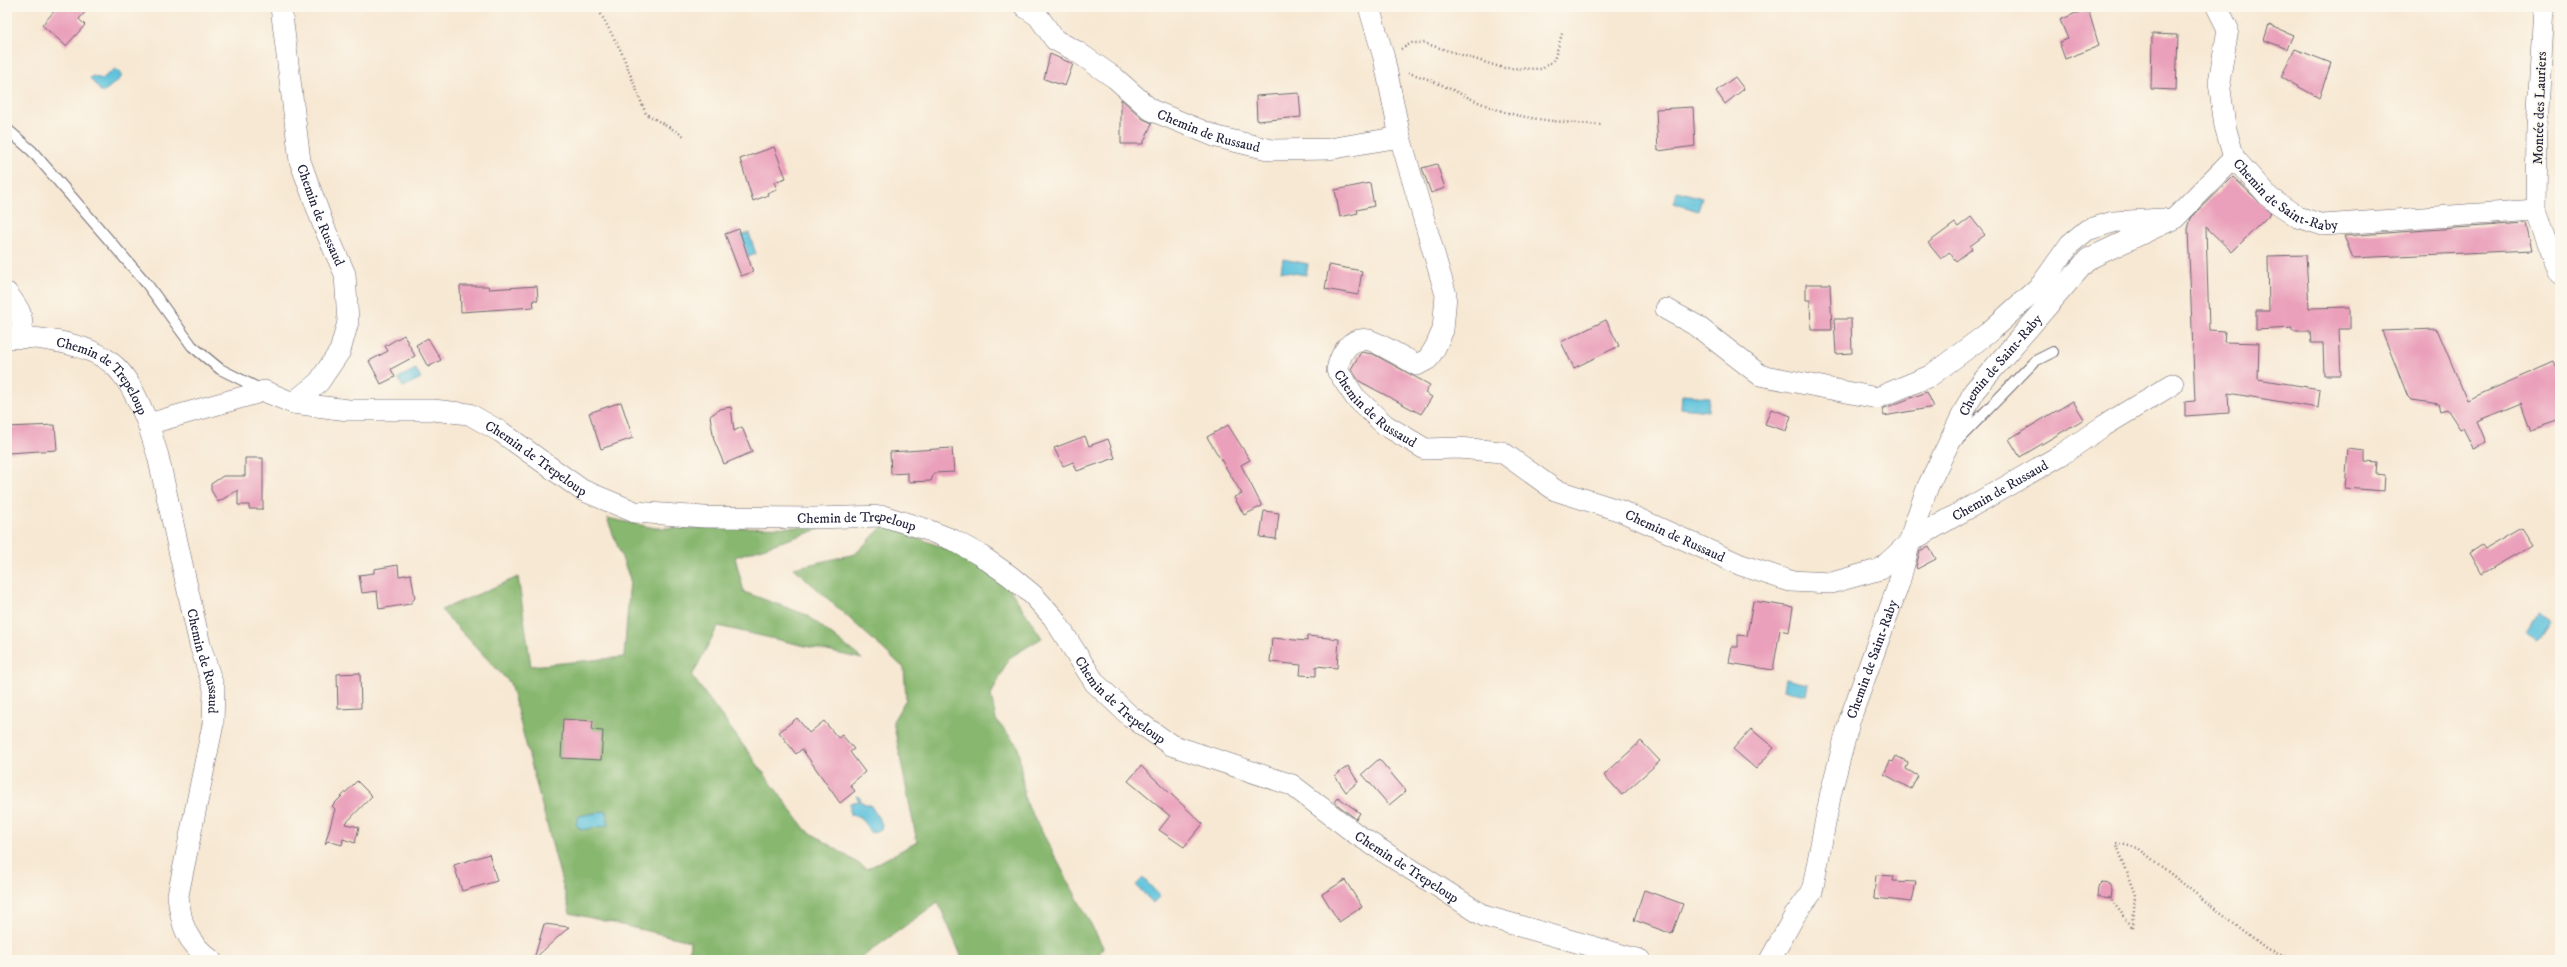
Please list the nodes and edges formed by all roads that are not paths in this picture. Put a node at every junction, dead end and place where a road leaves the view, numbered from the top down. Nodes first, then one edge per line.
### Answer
1 (282, 7) edge
2 (1025, 7) edge
3 (1368, 7) edge
4 (2217, 7) edge
5 (2544, 7) edge
6 (7, 129) edge
7 (1400, 136) junction
8 (2234, 158) junction
9 (2536, 210) junction
10 (2175, 218) junction
11 (2560, 275) edge
12 (7, 293) edge
13 (1666, 309) dead end
14 (14, 338) edge
15 (2053, 352) dead end
16 (2173, 384) dead end
17 (264, 391) junction
18 (293, 403) junction
19 (148, 424) junction
20 (1939, 460) junction
21 (1911, 542) junction
22 (211, 960) edge
23 (1640, 960) edge
24 (1770, 960) edge

1 - 18 street, Chemin de Russaud
2 - 7 street, Chemin de Russaud
3 - 7 street
4 - 8 street
5 - 9 street, Montée des Lauriers
6 - 17 lane
7 - 21 street, Chemin de Russaud
8 - 9 street, Chemin de Saint-Raby
8 - 10 street, Chemin de Saint-Raby
9 - 11 street
10 - 13 street
10 - 20 street, Chemin de Saint-Raby
12 - 14 street
14 - 19 street, Chemin de Trepeloup
15 - 20 lane
16 - 21 street, Chemin de Russaud
17 - 18 street, Chemin de Trepeloup
17 - 19 street, Chemin de Trepeloup
18 - 23 street, Chemin de Trepeloup
19 - 22 street, Chemin de Russaud
20 - 21 street, Chemin de Saint-Raby
21 - 24 street, Chemin de Saint-Raby

